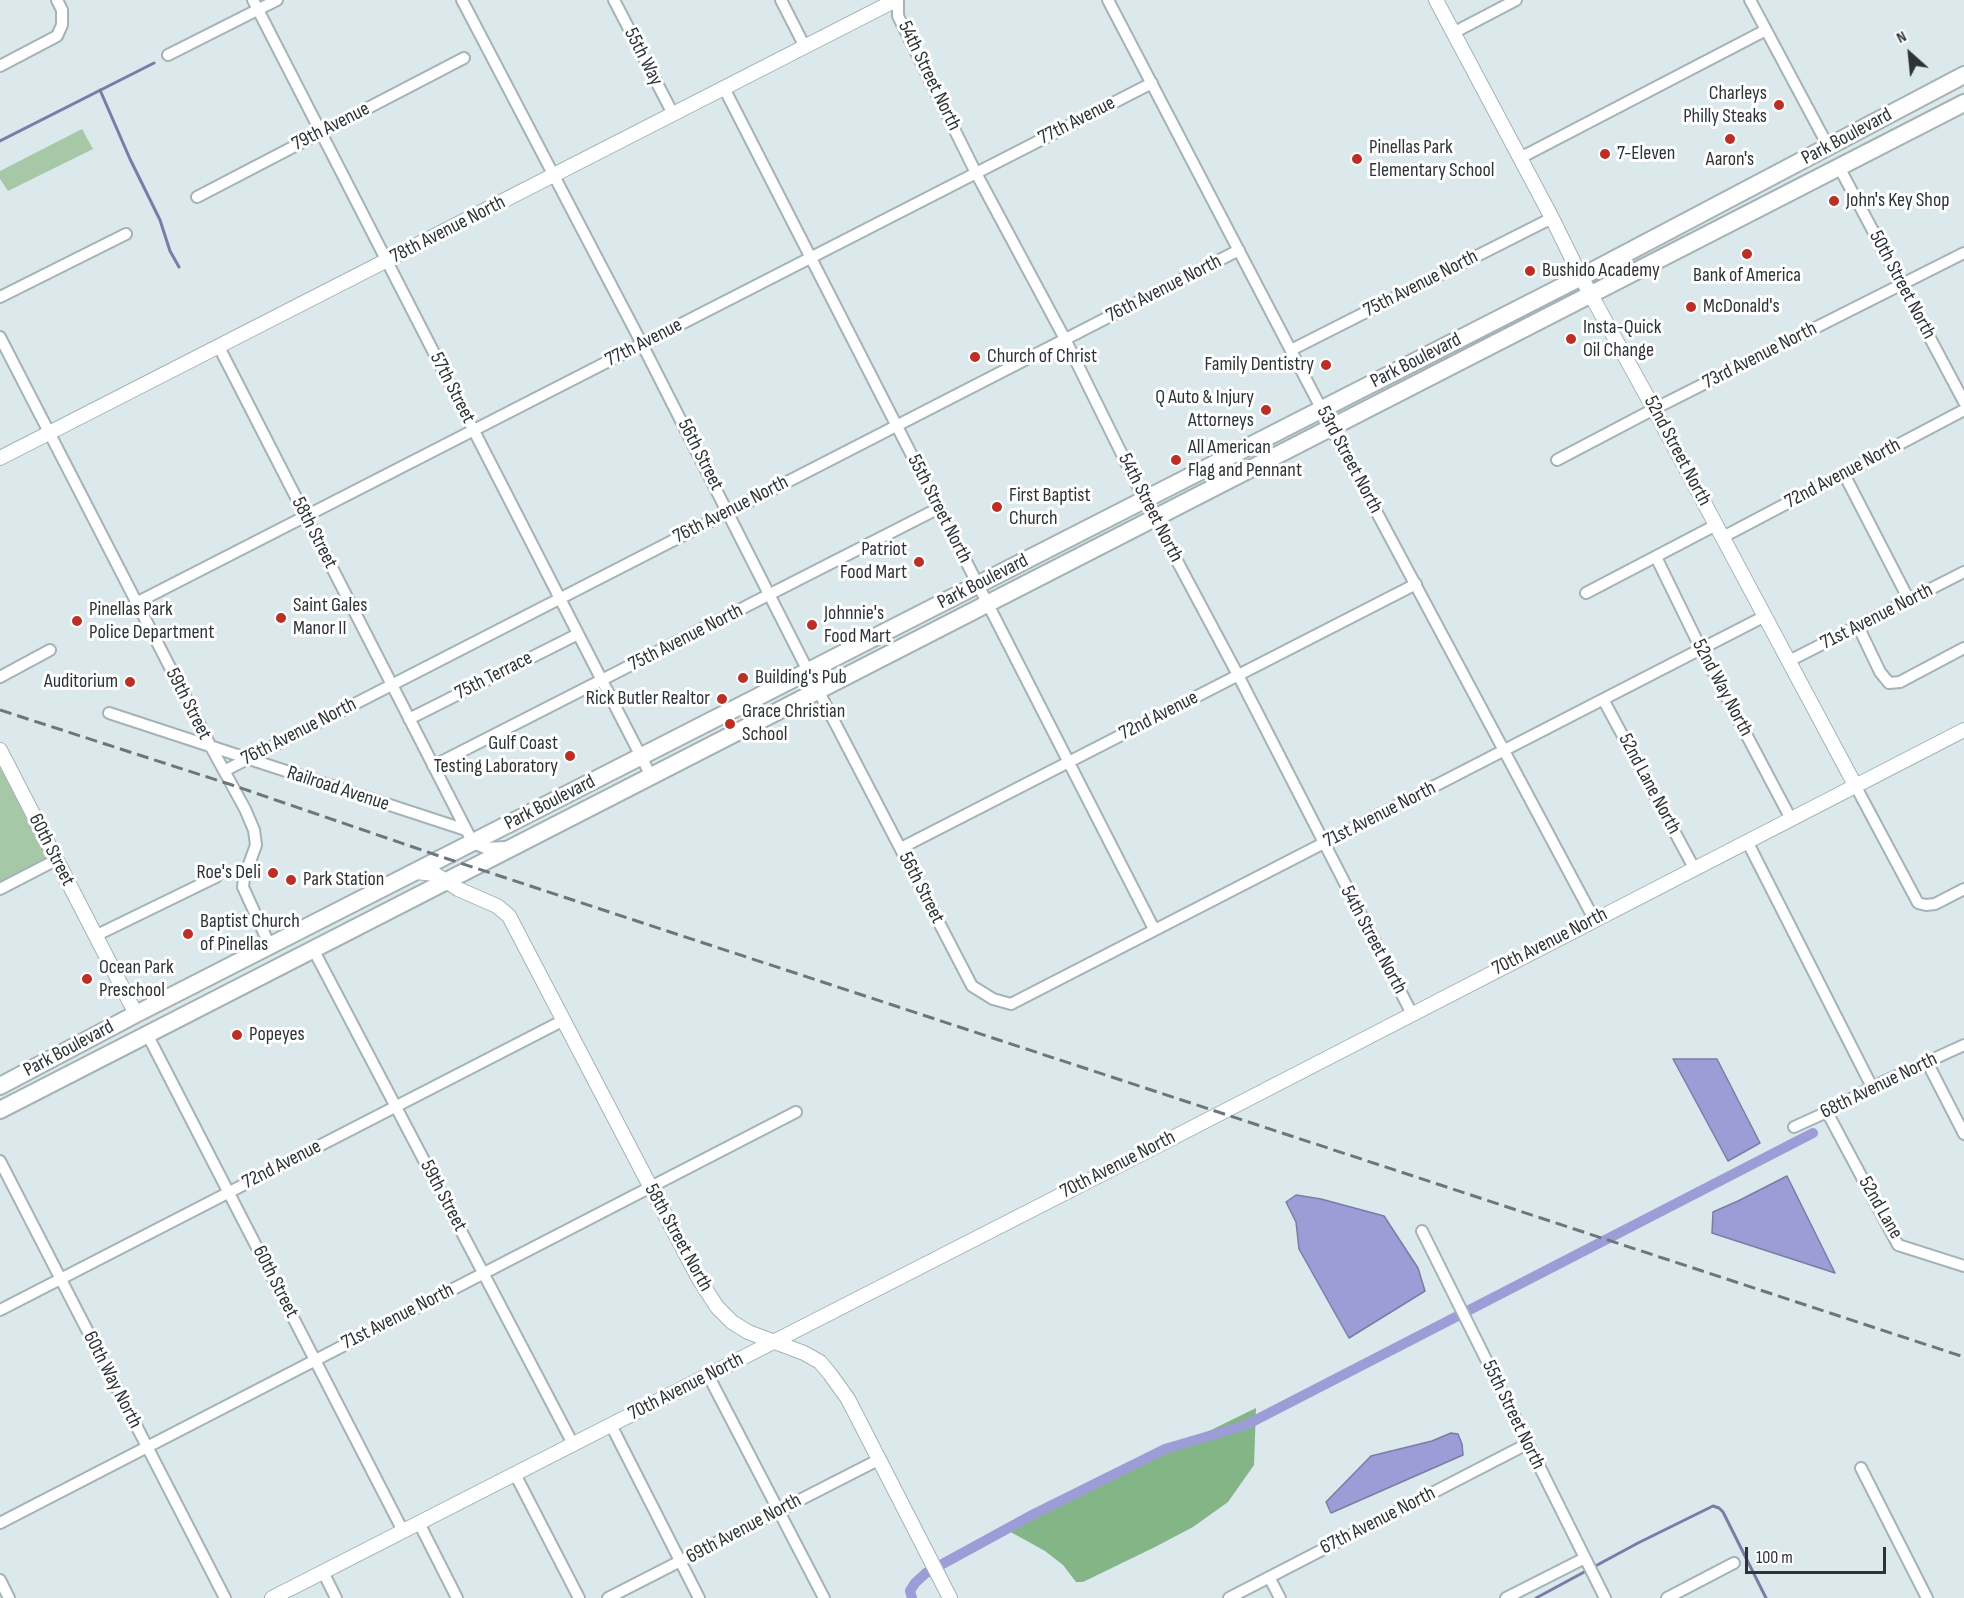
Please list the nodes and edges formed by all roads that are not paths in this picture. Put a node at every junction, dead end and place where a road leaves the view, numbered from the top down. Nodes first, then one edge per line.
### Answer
1 (57, 0) edge
2 (277, 0) edge
3 (462, 0) edge
4 (614, 0) edge
5 (781, 0) edge
6 (897, 0) edge
7 (1108, 0) edge
8 (1436, 0) edge
9 (1516, 0) edge
10 (1750, 0) edge
11 (256, 5) edge
12 (1766, 30) junction
13 (1453, 33) junction
14 (805, 46) junction
15 (168, 55) dead end
16 (464, 58) dead end
17 (0, 66) edge
18 (1964, 75) edge
19 (1152, 83) junction
20 (724, 88) junction
21 (1964, 103) edge
22 (673, 114) junction
23 (321, 132) junction
24 (1828, 146) junction
25 (1860, 157) junction
26 (1520, 158) junction
27 (1839, 167) junction
28 (976, 173) junction
29 (555, 175) junction
30 (197, 197) dead end
31 (1758, 209) junction
32 (1552, 218) junction
33 (126, 234) dead end
34 (1239, 250) junction
35 (1964, 253) edge
36 (810, 258) junction
37 (387, 261) junction
38 (1581, 277) junction
39 (1902, 285) junction
40 (1590, 294) junction
41 (0, 297) edge
42 (0, 337) edge
43 (1065, 339) junction
44 (642, 344) junction
45 (219, 347) junction
46 (1291, 350) junction
47 (1964, 402) edge
48 (1321, 408) junction
49 (1654, 409) junction
50 (1964, 410) edge
51 (896, 426) junction
52 (1331, 427) junction
53 (473, 430) junction
54 (48, 434) junction
55 (0, 458) edge
56 (1557, 460) dead end
57 (1844, 474) junction
58 (1144, 499) junction
59 (939, 508) junction
60 (729, 512) junction
61 (305, 516) junction
62 (1154, 518) junction
63 (1720, 531) junction
64 (1656, 557) junction
65 (1964, 572) edge
66 (978, 584) junction
67 (1416, 584) junction
68 (1586, 593) dead end
69 (771, 595) junction
70 (559, 598) junction
71 (1909, 600) junction
72 (136, 603) junction
73 (987, 603) junction
74 (1765, 616) junction
75 (1858, 626) junction
76 (578, 634) junction
77 (1964, 648) edge
78 (1701, 649) junction
79 (50, 650) dead end
80 (1789, 661) junction
81 (808, 671) junction
82 (1238, 675) junction
83 (1, 676) edge
84 (602, 680) junction
85 (391, 685) junction
86 (818, 690) junction
87 (1604, 701) junction
88 (109, 713) dead end
89 (409, 718) junction
90 (1964, 730) edge
91 (210, 747) junction
92 (0, 750) edge
93 (1504, 751) junction
94 (641, 757) junction
95 (246, 759) junction
96 (1068, 762) junction
97 (433, 766) junction
98 (224, 771) junction
99 (651, 776) junction
100 (1856, 785) junction
101 (1791, 819) junction
102 (470, 837) junction
103 (1747, 841) junction
104 (1323, 844) junction
105 (512, 847) junction
106 (901, 849) junction
107 (56, 860) junction
108 (1694, 868) junction
109 (416, 872) junction
110 (216, 877) dead end
111 (447, 881) junction
112 (0, 889) edge
113 (1964, 889) edge
114 (365, 898) junction
115 (1594, 919) junction
116 (1154, 929) junction
117 (95, 936) junction
118 (320, 945) junction
119 (270, 946) junction
120 (189, 988) junction
121 (236, 989) junction
122 (993, 999) joint
123 (136, 1014) junction
124 (1412, 1014) junction
125 (564, 1020) junction
126 (147, 1034) junction
127 (1964, 1045) edge
128 (1927, 1062) junction
129 (88, 1065) junction
130 (24, 1073) junction
131 (0, 1086) edge
132 (1872, 1087) junction
133 (0, 1097) edge
134 (396, 1107) junction
135 (0, 1110) edge
136 (796, 1112) dead end
137 (1827, 1112) junction
138 (1794, 1127) dead end
139 (1964, 1134) edge
140 (0, 1161) edge
141 (651, 1188) junction
142 (229, 1193) junction
143 (1422, 1232) dead end
144 (1964, 1266) edge
145 (483, 1273) junction
146 (61, 1279) junction
147 (0, 1311) edge
148 (774, 1342) junction
149 (315, 1360) junction
150 (708, 1375) junction
151 (611, 1425) junction
152 (573, 1444) junction
153 (1527, 1444) junction
154 (147, 1446) junction
155 (880, 1459) junction
156 (1861, 1468) dead end
157 (514, 1474) junction
158 (779, 1511) junction
159 (0, 1523) edge
160 (419, 1523) junction
161 (404, 1531) junction
162 (1586, 1560) junction
163 (681, 1562) junction
164 (1734, 1563) dead end
165 (323, 1572) junction
166 (1269, 1577) junction
167 (0, 1580) edge
168 (9, 1598) edge
169 (225, 1598) edge
170 (272, 1598) edge
171 (336, 1598) edge
172 (457, 1598) edge
173 (579, 1598) edge
174 (608, 1598) edge
175 (699, 1598) edge
176 (824, 1598) edge
177 (950, 1598) edge
178 (1229, 1598) edge
179 (1280, 1598) edge
180 (1506, 1598) edge
181 (1605, 1598) edge
182 (1667, 1598) edge
183 (1927, 1598) edge

1 - 17 street
2 - 11 street
3 - 29 street, 56th Street
4 - 22 street, 55th Way
5 - 14 street
6 - 14 street, 78th Avenue North
6 - 28 street, 54th Street North
7 - 19 street, 53rd Street North
8 - 13 street, 52nd Street North
9 - 13 street
10 - 12 street
11 - 15 street
11 - 23 street, 57th Street
12 - 24 street
12 - 26 street
13 - 26 street, 52nd Street North
14 - 20 street, 78th Avenue North
16 - 23 street, 79th Avenue
18 - 24 main road, Park Boulevard
19 - 28 street, 77th Avenue
19 - 34 street, 53rd Street North
20 - 22 street, 78th Avenue North
20 - 36 street, 55th Street North
21 - 25 main road, Park Boulevard
22 - 29 street, 78th Avenue North
23 - 30 street, 79th Avenue
23 - 37 street, 57th Street
24 - 25 main road
24 - 31 main road
24 - 38 main road, Park Boulevard
25 - 27 main road, Park Boulevard
26 - 32 street, 52nd Street North
27 - 31 main road, Park Boulevard
27 - 39 street, 50th Street North
28 - 36 street, 77th Avenue
28 - 43 street, 54th Street North
29 - 37 street, 78th Avenue North
29 - 44 street, 56th Street
31 - 40 main road, Park Boulevard
32 - 38 street, 52nd Street North
32 - 46 street, 75th Avenue North
33 - 41 street
34 - 43 street, 76th Avenue North
34 - 46 street, 53rd Street North
35 - 39 street, 73rd Avenue North
36 - 44 street, 77th Avenue
36 - 51 street, 55th Street North
37 - 45 street, 78th Avenue North
37 - 53 street, 57th Street
38 - 40 street, 52nd Street North
38 - 48 main road, Park Boulevard
39 - 47 street, 50th Street North
39 - 49 street, 73rd Avenue North
40 - 49 street, 52nd Street North
40 - 52 main road, Park Boulevard
42 - 54 street, 59th Street
43 - 51 street, 76th Avenue North
43 - 58 street, 54th Street North
44 - 53 street, 77th Avenue
44 - 60 street, 56th Street
45 - 54 street, 78th Avenue North
45 - 61 street, 58th Street
46 - 48 street, 53rd Street North
48 - 52 street, 53rd Street North
48 - 58 main road, Park Boulevard
49 - 56 street, 73rd Avenue North
49 - 63 street, 52nd Street North
50 - 57 street, 72nd Avenue North
51 - 59 street, 55th Street North
51 - 60 street, 76th Avenue North
52 - 62 main road, Park Boulevard
52 - 67 street, 53rd Street North
53 - 61 street, 77th Avenue
53 - 70 street, 57th Street
54 - 55 street, 78th Avenue North
54 - 72 street, 59th Street
57 - 63 street, 72nd Avenue North
57 - 71 street
58 - 62 street, 54th Street North
58 - 66 main road, Park Boulevard
59 - 66 street, 55th Street North
59 - 69 street, 75th Avenue North
60 - 69 street, 56th Street
60 - 70 street, 76th Avenue North
61 - 72 street, 77th Avenue
61 - 85 street, 58th Street
62 - 73 main road, Park Boulevard
62 - 82 street, 54th Street North
63 - 64 street, 72nd Avenue North
63 - 74 street, 52nd Street North
64 - 68 street, 72nd Avenue North
64 - 78 street, 52nd Way North
65 - 71 street, 71st Avenue North
66 - 73 street, 55th Street North
66 - 81 main road, Park Boulevard
67 - 82 street, 72nd Avenue
67 - 93 street, 53rd Street North
69 - 81 street, 56th Street
69 - 84 street, 75th Avenue North
70 - 76 street, 57th Street
70 - 85 street, 76th Avenue North
71 - 75 street, 71st Avenue North
72 - 91 street, 59th Street
73 - 86 main road, Park Boulevard
73 - 96 street, 55th Street North
74 - 78 street, 71st Avenue North
74 - 80 street, 52nd Street North
75 - 77 street
75 - 80 street, 71st Avenue North
76 - 84 street, 57th Street
76 - 89 street, 75th Terrace
78 - 87 street, 71st Avenue North
78 - 101 street, 52nd Way North
79 - 83 street
80 - 100 street, 52nd Street North
81 - 86 street, 56th Street
81 - 94 main road, Park Boulevard
82 - 96 street, 72nd Avenue
82 - 104 street, 54th Street North
84 - 94 street, 57th Street
84 - 97 street, 75th Avenue North
85 - 89 street, 58th Street
85 - 95 street, 76th Avenue North
86 - 99 main road, Park Boulevard
86 - 106 street, 56th Street
87 - 93 street, 71st Avenue North
87 - 108 street, 52nd Lane North
88 - 91 street, Railroad Avenue
89 - 97 street, 58th Street
90 - 100 street, 70th Avenue North
91 - 95 street, Railroad Avenue
91 - 98 street, 59th Street
92 - 107 street, 60th Street
93 - 104 street, 71st Avenue North
93 - 115 street, 53rd Street North
94 - 99 street, 57th Street
94 - 102 main road, Park Boulevard
95 - 98 street, 76th Avenue North
95 - 102 street, Railroad Avenue
96 - 106 street, 72nd Avenue
96 - 116 street, 55th Street North
97 - 102 street, 58th Street
98 - 119 street, 59th Street
99 - 105 main road, Park Boulevard
100 - 101 street, 70th Avenue North
100 - 113 street, 52nd Street North
101 - 103 street, 70th Avenue North
102 - 105 street
102 - 109 main road, Park Boulevard
103 - 108 street, 70th Avenue North
103 - 132 street
104 - 116 street, 71st Avenue North
104 - 124 street, 54th Street North
105 - 111 main road, Park Boulevard
106 - 122 street, 56th Street
107 - 112 street
107 - 117 street, 60th Street
108 - 115 street, 70th Avenue North
109 - 111 street, 58th Street North
109 - 114 main road, Park Boulevard
110 - 117 street
111 - 118 main road, Park Boulevard
111 - 125 street, 58th Street North
114 - 118 main road
114 - 119 main road, Park Boulevard
115 - 124 street, 70th Avenue North
116 - 122 street, 71st Avenue North
117 - 123 street, 60th Street
118 - 121 main road, Park Boulevard
118 - 134 street, 59th Street
119 - 120 main road, Park Boulevard
119 - 121 main road
120 - 123 main road, Park Boulevard
120 - 126 main road
121 - 126 main road, Park Boulevard
123 - 129 main road
123 - 130 main road, Park Boulevard
124 - 148 street, 70th Avenue North
125 - 134 street, 72nd Avenue
125 - 141 street, 58th Street North
126 - 129 main road, Park Boulevard
126 - 142 street, 60th Street
127 - 128 street, 68th Avenue North
128 - 132 street, 68th Avenue North
128 - 139 street
129 - 135 main road, Park Boulevard
130 - 131 main road, Park Boulevard
130 - 133 main road
132 - 137 street, 68th Avenue North
134 - 142 street, 72nd Avenue
134 - 145 street, 59th Street
136 - 141 street, 71st Avenue North
137 - 138 street, 68th Avenue North
137 - 144 street, 52nd Lane
140 - 146 street, 60th Way North
141 - 145 street, 71st Avenue North
141 - 148 street, 58th Street North
142 - 146 street, 72nd Avenue
142 - 149 street, 60th Street
143 - 153 street, 55th Street North
145 - 149 street, 71st Avenue North
145 - 152 street, 59th Street
146 - 147 street, 72nd Avenue
146 - 154 street, 60th Way North
148 - 150 street, 70th Avenue North
148 - 155 street, 58th Street North
149 - 154 street, 71st Avenue North
149 - 161 street, 60th Street
150 - 151 street, 70th Avenue North
150 - 158 street
151 - 152 street, 70th Avenue North
151 - 163 street
152 - 157 street, 70th Avenue North
153 - 162 street, 55th Street North
153 - 166 street, 67th Avenue North
154 - 159 street, 71st Avenue North
154 - 169 street, 60th Way North
155 - 158 street, 69th Avenue North
155 - 177 street, 58th Street North
156 - 183 street
157 - 160 street, 70th Avenue North
157 - 173 street
158 - 163 street, 69th Avenue North
158 - 176 street
160 - 161 street, 70th Avenue North
160 - 172 street
161 - 165 street, 70th Avenue North
162 - 180 street
162 - 181 street, 55th Street North
163 - 174 street, 69th Avenue North
163 - 175 street
164 - 182 street
165 - 170 street, 70th Avenue North
165 - 171 street
166 - 178 street, 67th Avenue North
166 - 179 street
167 - 168 street

